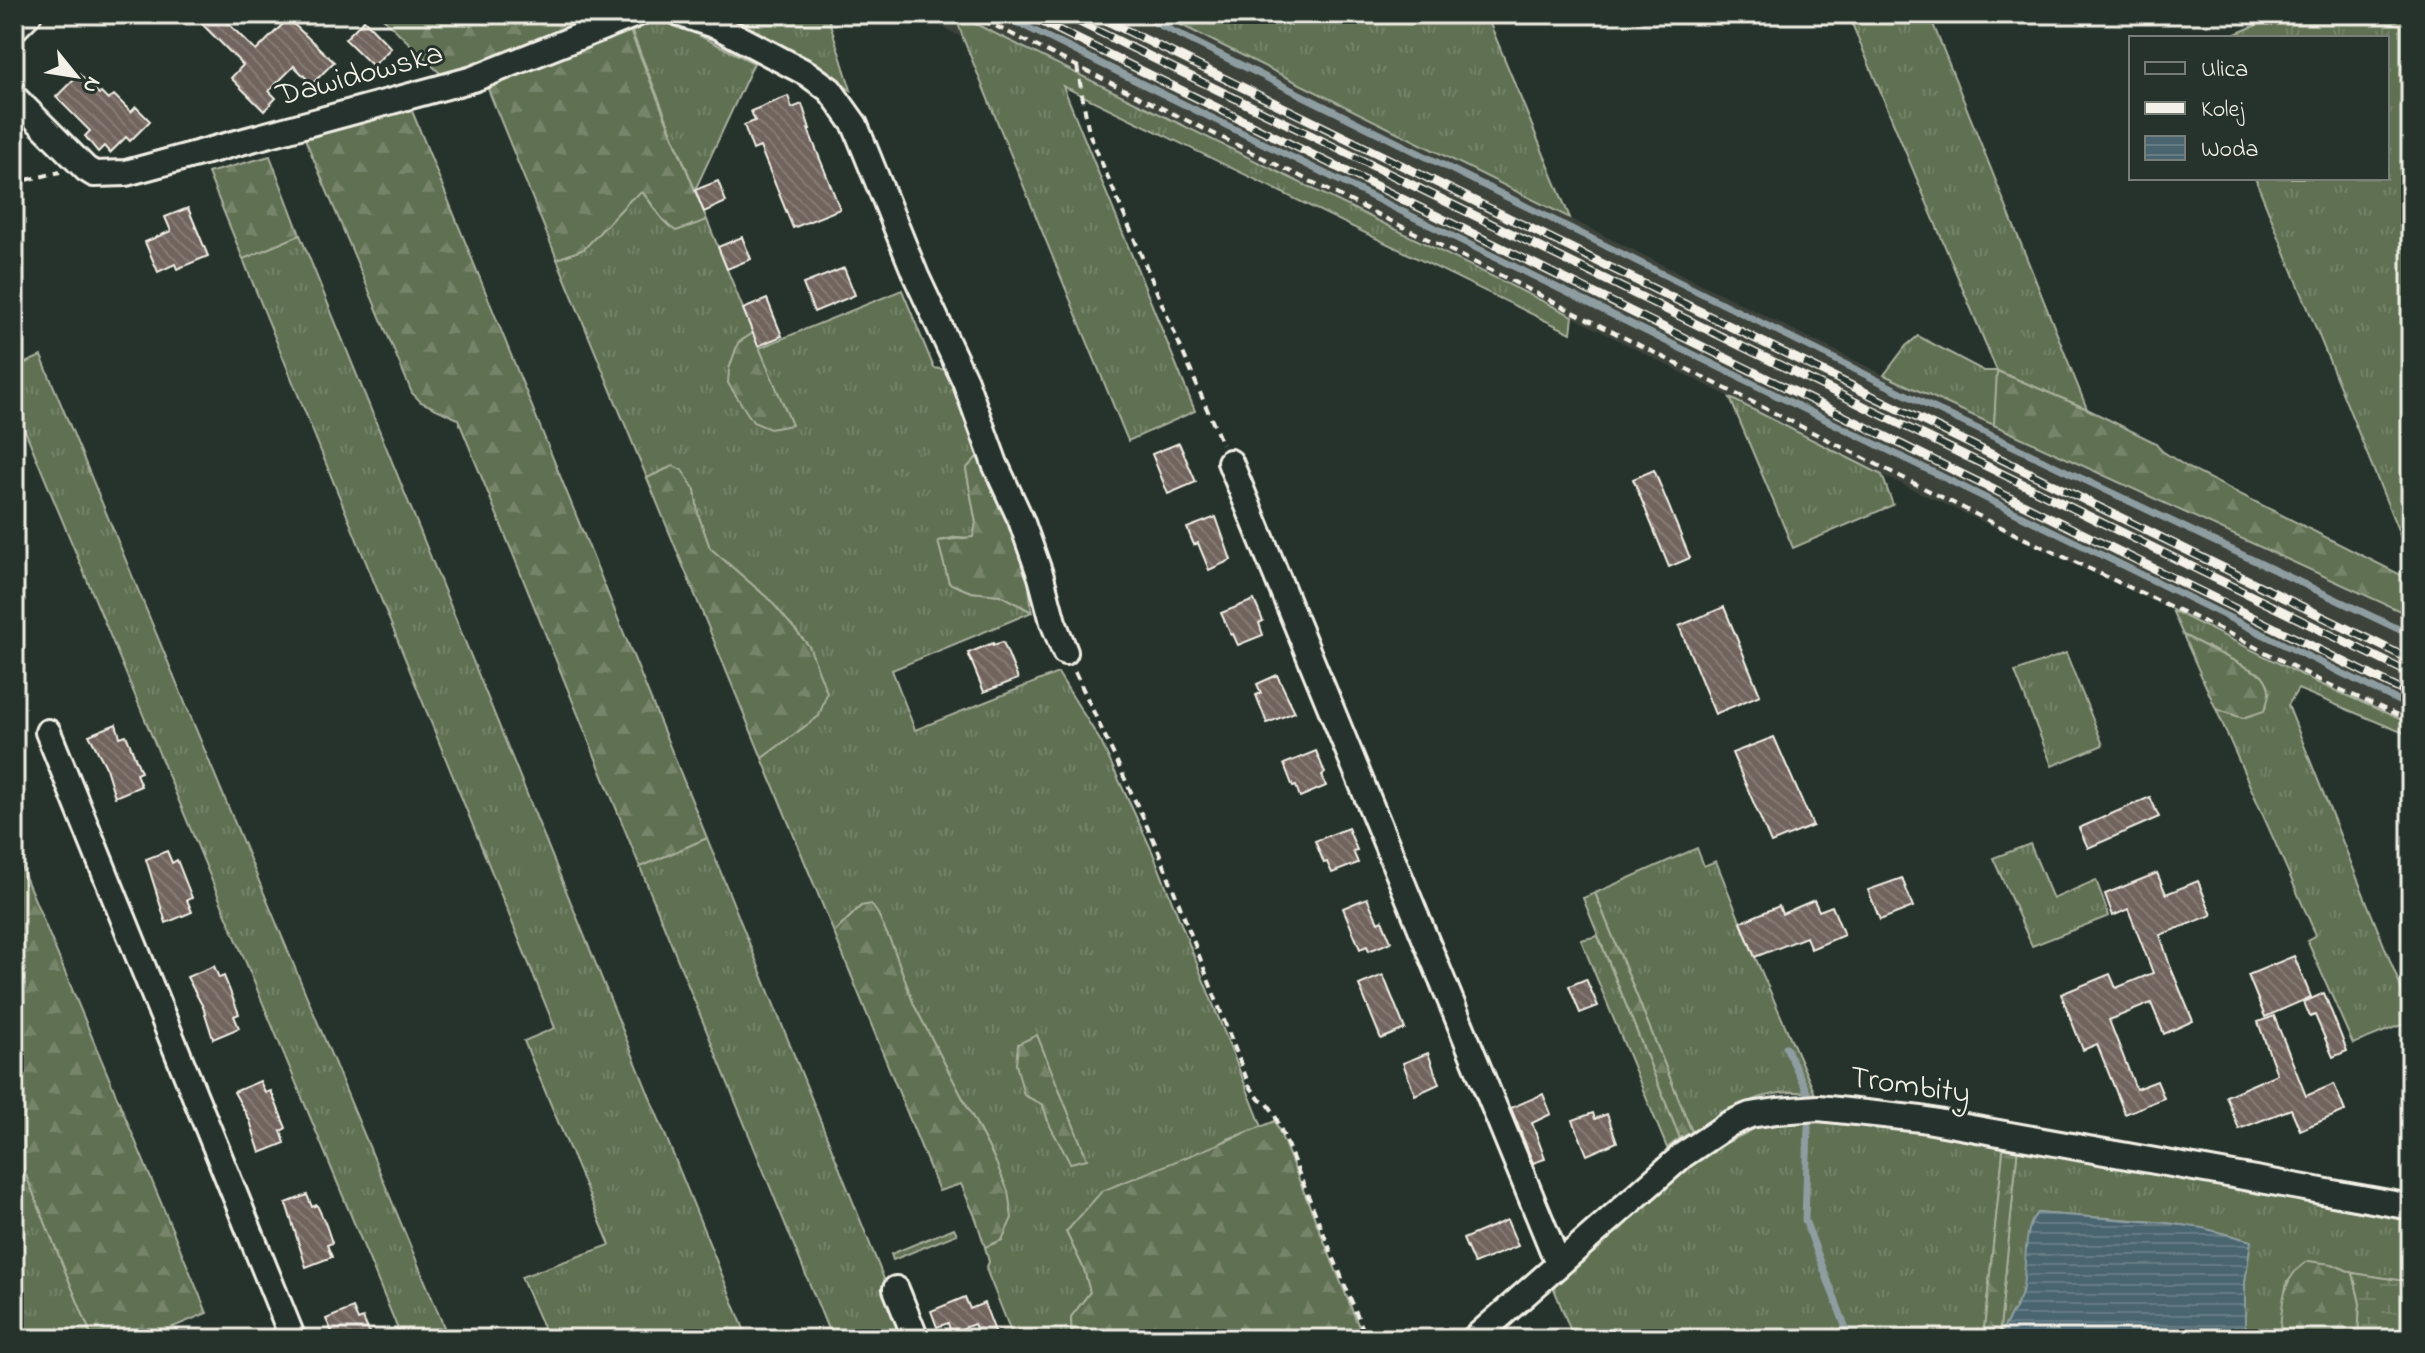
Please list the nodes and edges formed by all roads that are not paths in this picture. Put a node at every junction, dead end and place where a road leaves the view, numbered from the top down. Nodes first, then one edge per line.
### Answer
1 (29, 14) edge
2 (636, 14) edge
3 (681, 14) edge
4 (14, 29) edge
5 (14, 97) edge
6 (1230, 462) road end
7 (1065, 652) road end
8 (48, 732) dead end
9 (2411, 1207) edge
10 (1558, 1263) junction
11 (896, 1289) dead end
12 (293, 1339) edge
13 (916, 1339) edge
14 (1474, 1339) edge

1 - 4 street
2 - 5 street, Dawidowska
3 - 7 street
6 - 10 street
8 - 12 street
9 - 10 street, Trombity
10 - 14 street, Trombity
11 - 13 street

